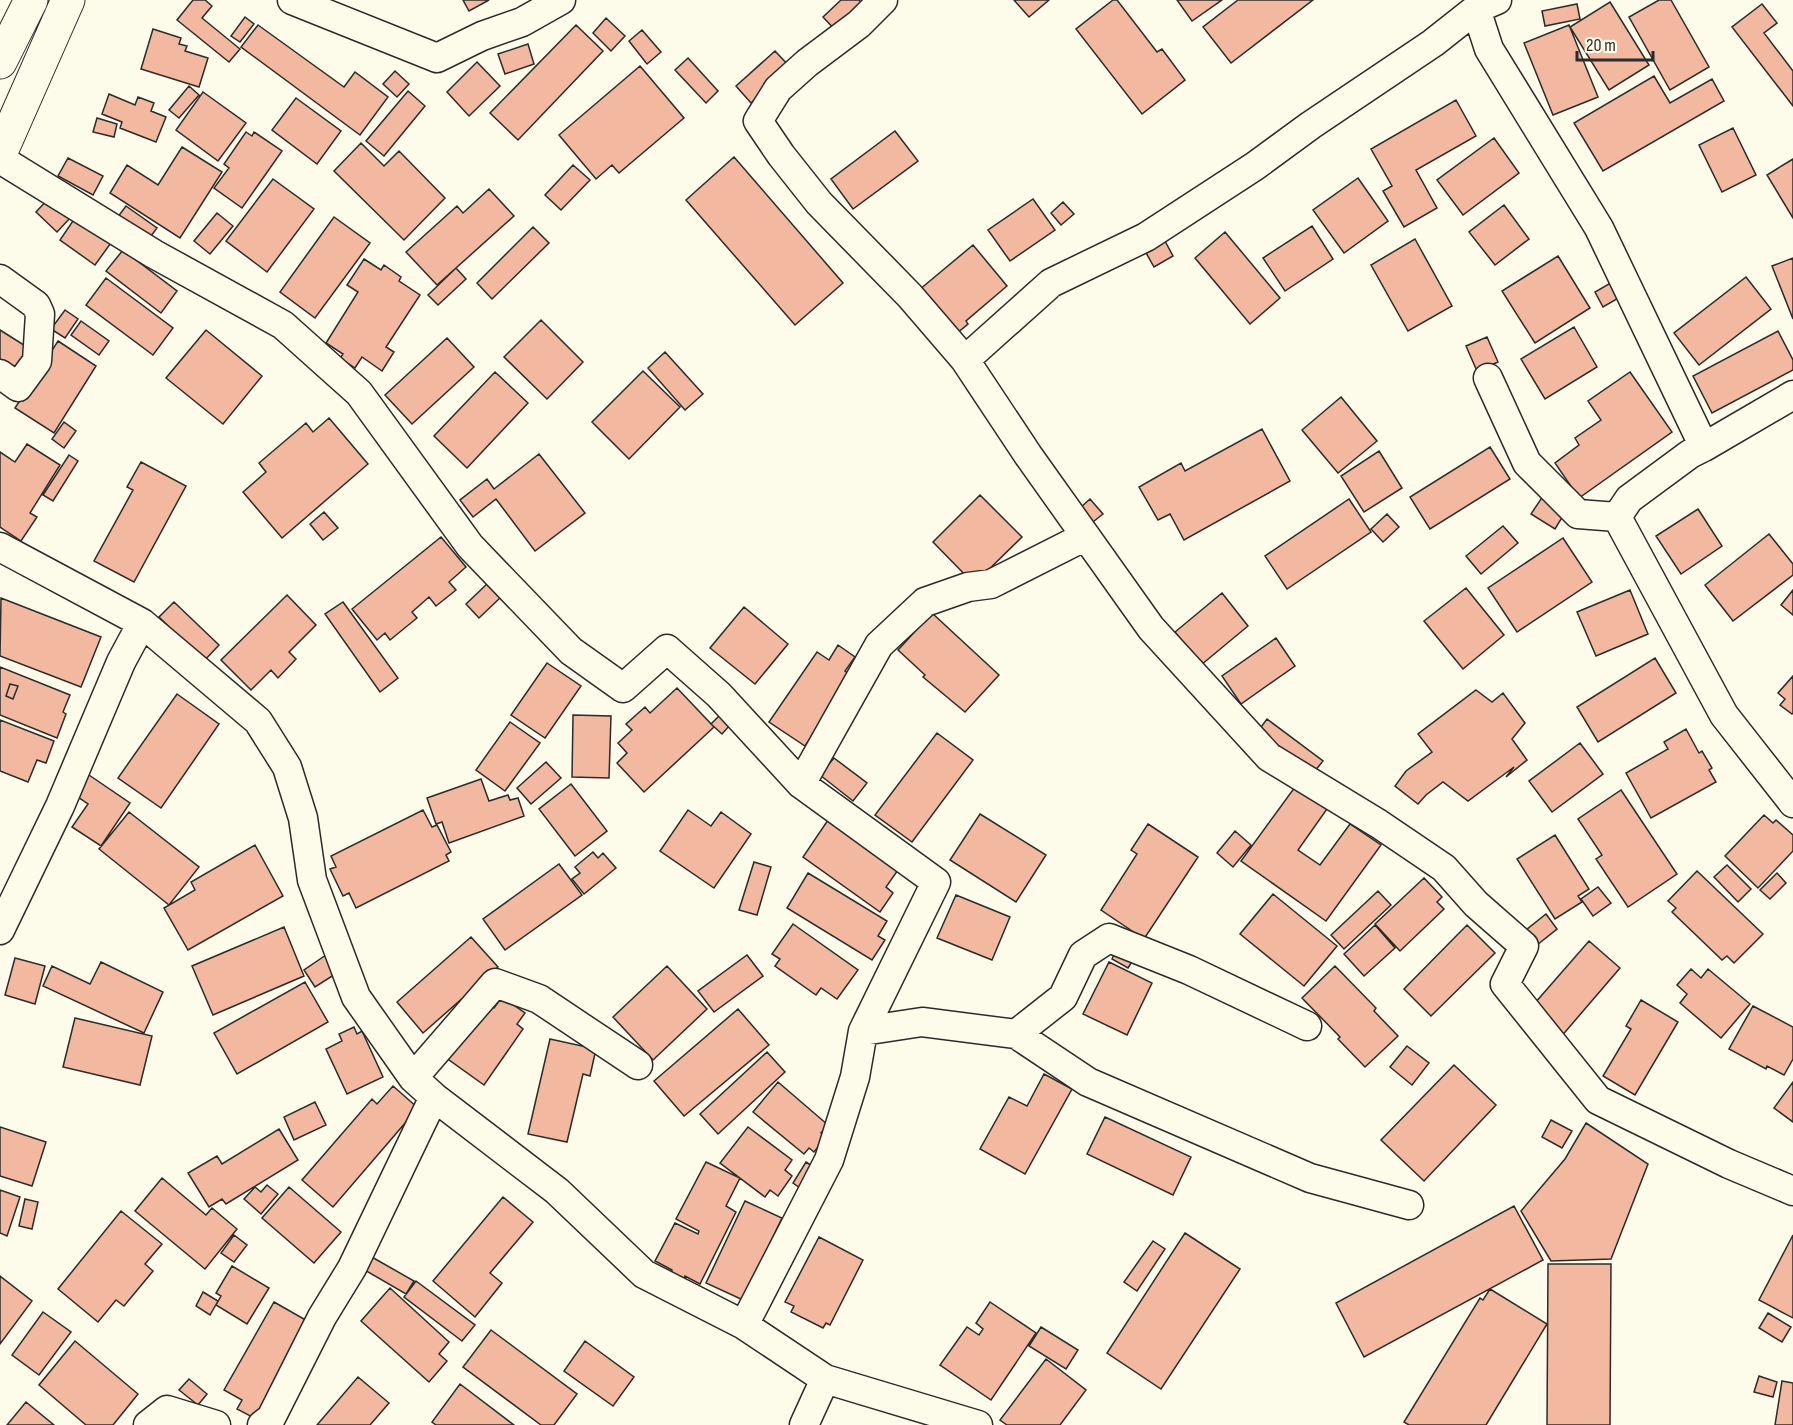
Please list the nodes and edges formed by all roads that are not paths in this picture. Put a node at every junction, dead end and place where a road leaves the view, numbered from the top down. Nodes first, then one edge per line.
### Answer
1 (31, 0) edge
2 (68, 0) edge
3 (292, 0) edge
4 (561, 0) edge
5 (883, 0) edge
6 (1486, 5) edge
7 (0, 62) edge
8 (0, 157) edge
9 (3, 288) edge
10 (965, 360) junction
11 (0, 374) edge
12 (1488, 378) dead end
13 (1793, 395) edge
14 (1704, 447) junction
15 (1617, 517) junction
16 (1084, 537) junction
17 (0, 547) edge
18 (142, 623) junction
19 (801, 784) junction
20 (1793, 803) edge
21 (0, 930) edge
22 (1307, 1026) dead end
23 (863, 1030) junction
24 (1016, 1034) junction
25 (638, 1065) dead end
26 (413, 1078) junction
27 (434, 1097) junction
28 (1793, 1191) edge
29 (1409, 1205) dead end
30 (744, 1325) junction
31 (825, 1379) junction
32 (148, 1425) edge
33 (216, 1425) edge
34 (262, 1425) edge
35 (804, 1425) edge
36 (978, 1425) edge

1 - 7 highway
2 - 8 highway
3 - 4 street
5 - 10 street
6 - 10 street
6 - 14 street
8 - 19 street
9 - 11 street
10 - 16 street
12 - 15 street
13 - 14 street
14 - 15 street
15 - 20 street
16 - 19 street
16 - 28 street
17 - 18 street
18 - 21 street
18 - 26 street
19 - 23 street
22 - 24 street
23 - 24 street
23 - 30 street
24 - 29 street
25 - 26 street
26 - 27 street
27 - 30 street
27 - 34 street
30 - 31 street
31 - 35 street
31 - 36 street
32 - 33 street

